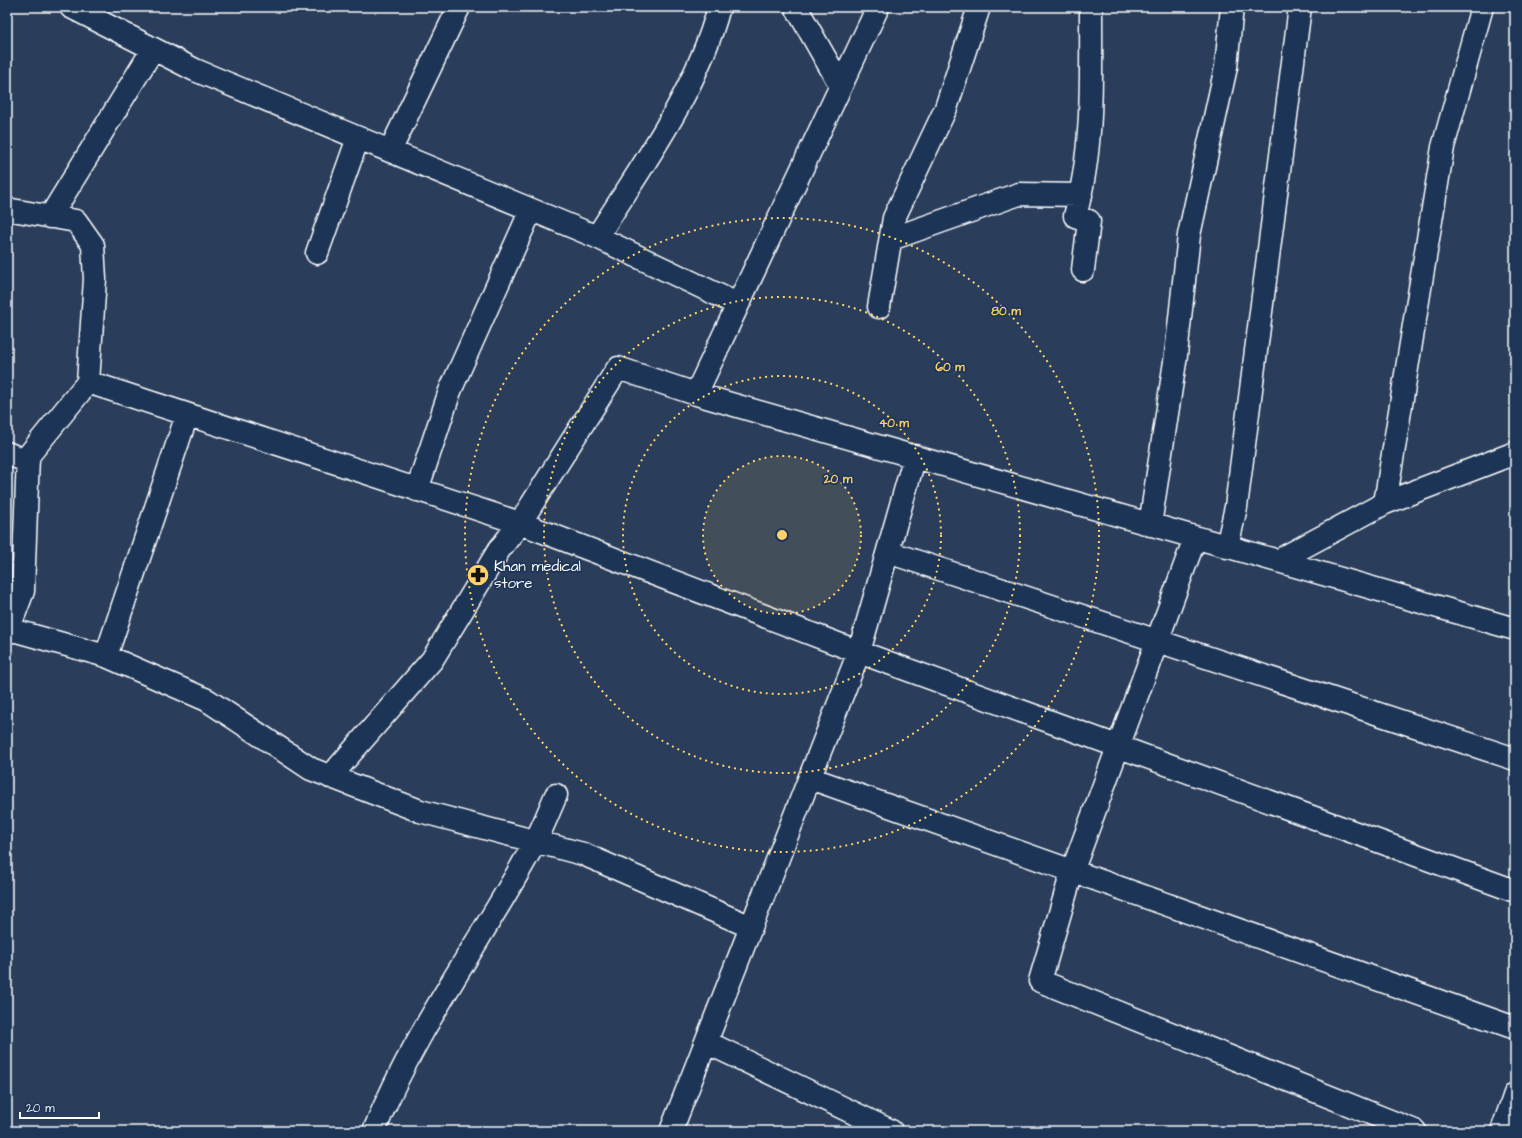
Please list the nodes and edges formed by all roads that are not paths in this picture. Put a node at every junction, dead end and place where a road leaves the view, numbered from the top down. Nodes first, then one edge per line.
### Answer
1 (459, 7) edge
2 (719, 7) edge
3 (796, 7) edge
4 (878, 7) edge
5 (979, 7) edge
6 (1091, 7) edge
7 (1232, 7) edge
8 (1300, 7) edge
9 (1482, 7) edge
10 (81, 9) edge
11 (153, 49) junction
12 (841, 86) junction
13 (358, 138) junction
14 (390, 151) junction
15 (1081, 195) junction
16 (531, 210) junction
17 (7, 212) edge
18 (50, 216) junction
19 (597, 237) junction
20 (891, 239) junction
21 (316, 253) dead end
22 (1083, 270) dead end
23 (737, 304) junction
24 (879, 307) dead end
25 (88, 382) junction
26 (696, 394) junction
27 (187, 415) junction
28 (7, 453) edge
29 (1515, 453) edge
30 (915, 456) junction
31 (28, 462) junction
32 (417, 490) junction
33 (1385, 503) junction
34 (520, 523) junction
35 (1150, 525) junction
36 (1195, 538) junction
37 (1227, 547) junction
38 (888, 552) junction
39 (1279, 560) junction
40 (1515, 629) edge
41 (8, 631) edge
42 (1157, 641) junction
43 (859, 652) junction
44 (106, 656) junction
45 (1118, 746) junction
46 (1515, 759) edge
47 (330, 777) junction
48 (810, 778) junction
49 (556, 795) dead end
50 (535, 842) junction
51 (1072, 872) junction
52 (1515, 891) edge
53 (751, 927) junction
54 (1515, 1028) edge
55 (706, 1042) junction
56 (1515, 1094) edge
57 (374, 1131) edge
58 (671, 1131) edge
59 (891, 1131) edge
60 (1415, 1131) edge
61 (1502, 1131) edge

1 - 14 street
2 - 19 street
3 - 12 street
4 - 12 street
5 - 20 street
6 - 15 street
7 - 35 street
8 - 37 street
9 - 33 street
10 - 11 street
11 - 13 street
11 - 18 street
12 - 23 street
13 - 14 street
13 - 21 street
14 - 16 street
15 - 20 street
15 - 22 street
16 - 19 street
16 - 32 street
17 - 18 street
18 - 25 street
19 - 23 street
20 - 24 street
23 - 26 street
25 - 27 street
25 - 31 street
26 - 30 street
26 - 34 street
27 - 32 street
27 - 44 street
28 - 31 street
29 - 33 street
30 - 35 street
30 - 38 street
31 - 41 street
32 - 34 street
33 - 39 street
34 - 43 street
34 - 47 street
35 - 36 street
36 - 37 street
36 - 42 street
37 - 39 street
38 - 42 street
38 - 43 street
39 - 40 street
41 - 44 street
42 - 45 street
42 - 46 street
43 - 45 street
43 - 48 street
44 - 47 street
45 - 51 street
45 - 52 street
47 - 50 street
48 - 51 street
48 - 53 street
49 - 50 street
50 - 53 street
50 - 57 street
51 - 54 street
51 - 60 street
53 - 55 street
55 - 58 street
55 - 59 street
56 - 61 street

